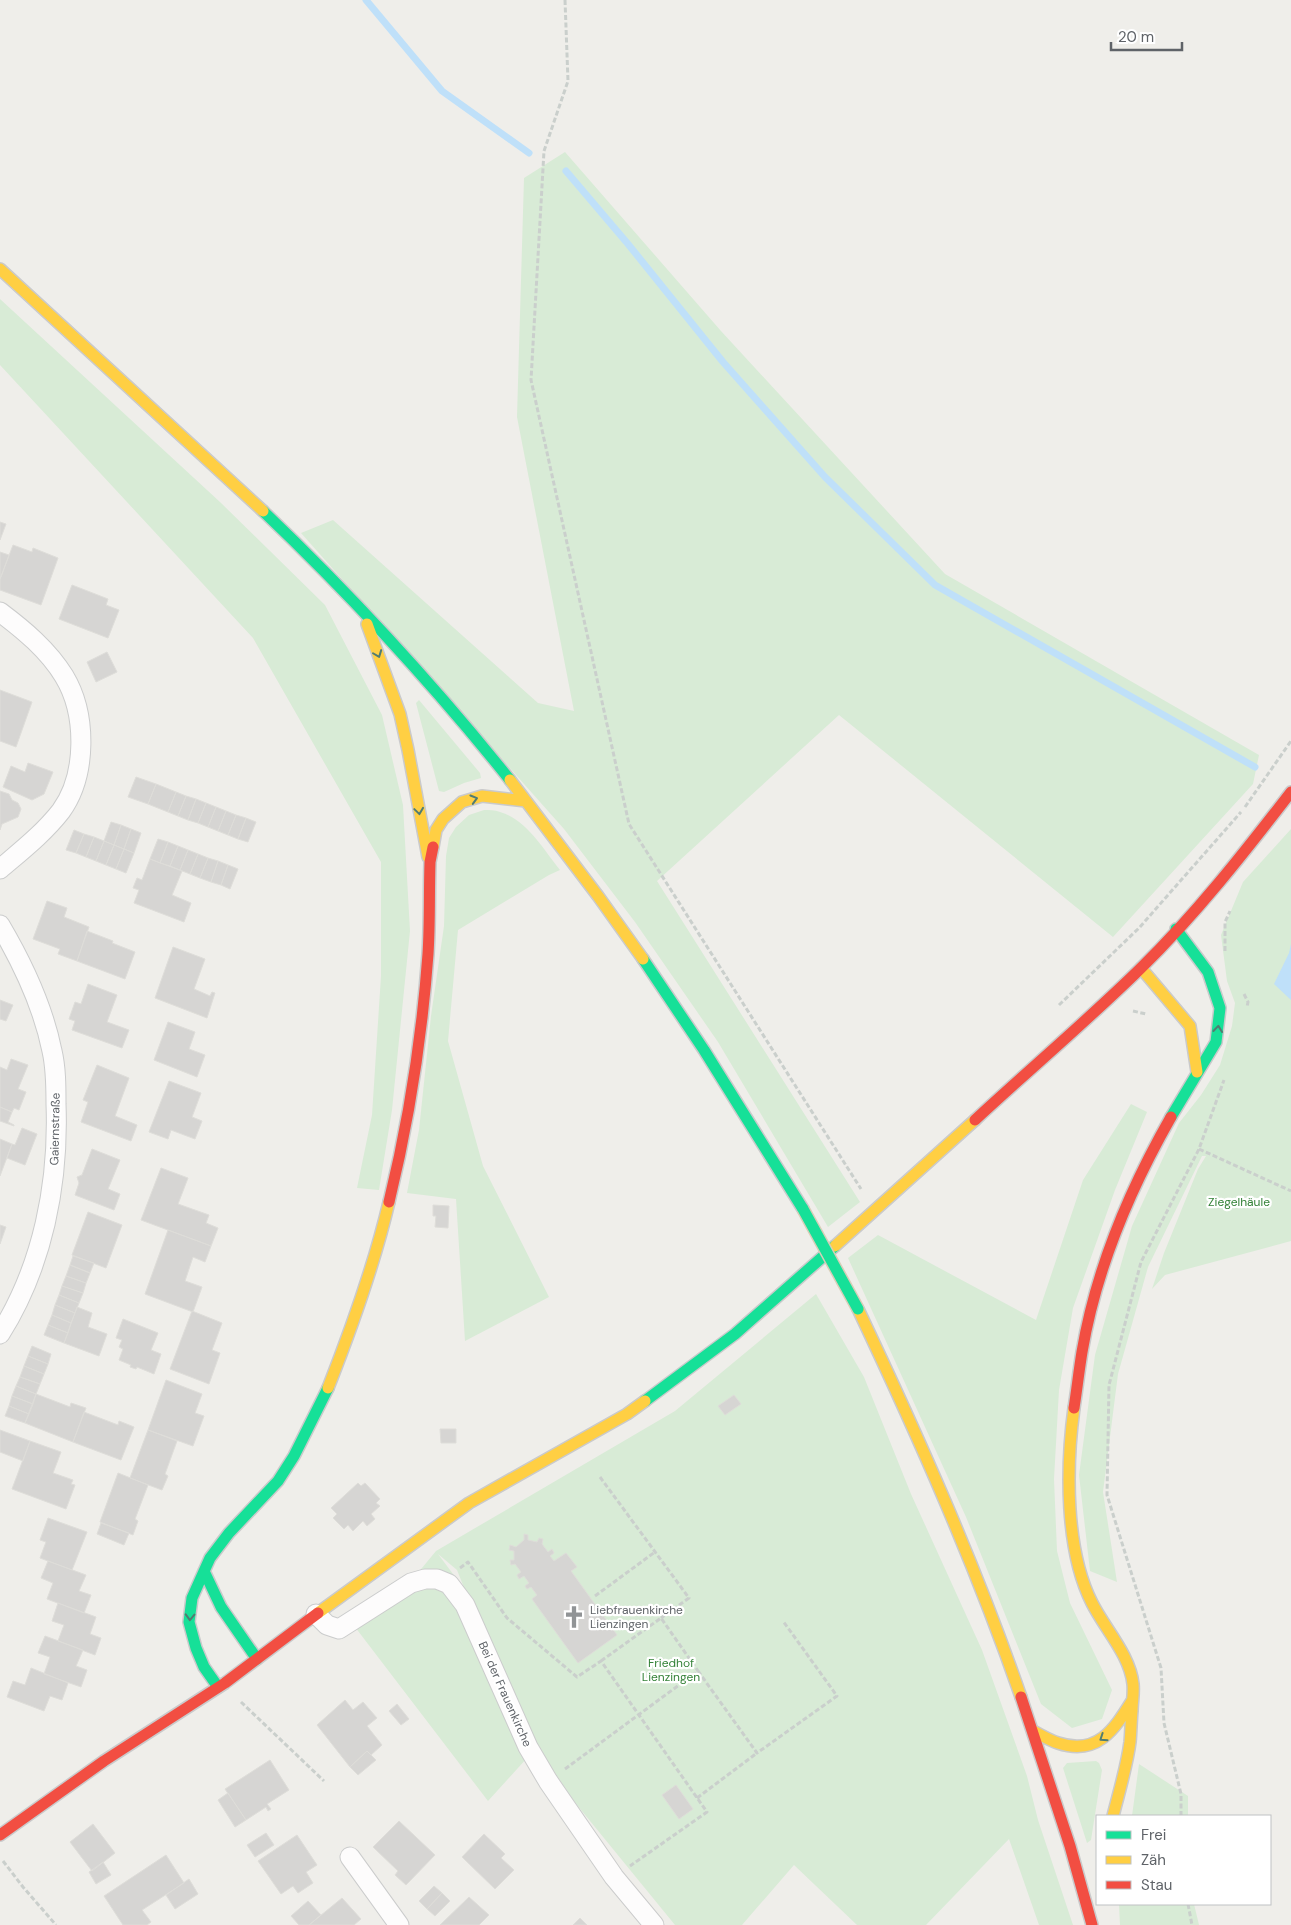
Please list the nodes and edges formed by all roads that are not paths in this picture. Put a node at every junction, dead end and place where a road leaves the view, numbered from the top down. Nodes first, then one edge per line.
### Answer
1 (0, 270) edge
2 (361, 609) junction
3 (0, 612) edge
4 (1291, 792) edge
5 (526, 801) junction
6 (430, 862) junction
7 (0, 868) edge
8 (0, 924) edge
9 (1176, 929) junction
10 (1141, 968) junction
11 (1196, 1072) junction
12 (0, 1334) edge
13 (204, 1571) junction
14 (316, 1614) junction
15 (257, 1659) junction
16 (221, 1685) junction
17 (1133, 1700) junction
18 (1033, 1731) junction
19 (1113, 1815) edge
20 (0, 1835) edge
21 (350, 1857) dead end
22 (399, 1925) edge
23 (654, 1925) edge
24 (1092, 1925) edge

1 - 2 main road
2 - 5 main road
2 -> 6 main road
3 - 7 street
4 - 9 main road
6 -> 5 main road
5 - 18 main road, bridge
6 - 13 main road
8 - 12 street, Gaiernstraße
9 - 10 main road
11 -> 9 main road
10 - 11 main road
10 - 14 main road
11 - 17 main road
13 - 15 main road
13 -> 16 main road
14 - 15 main road
14 - 23 street, Bei der Frauenkirche
15 - 16 main road
16 - 20 main road
17 -> 18 main road
17 - 19 main road
18 - 24 main road
21 - 22 street

